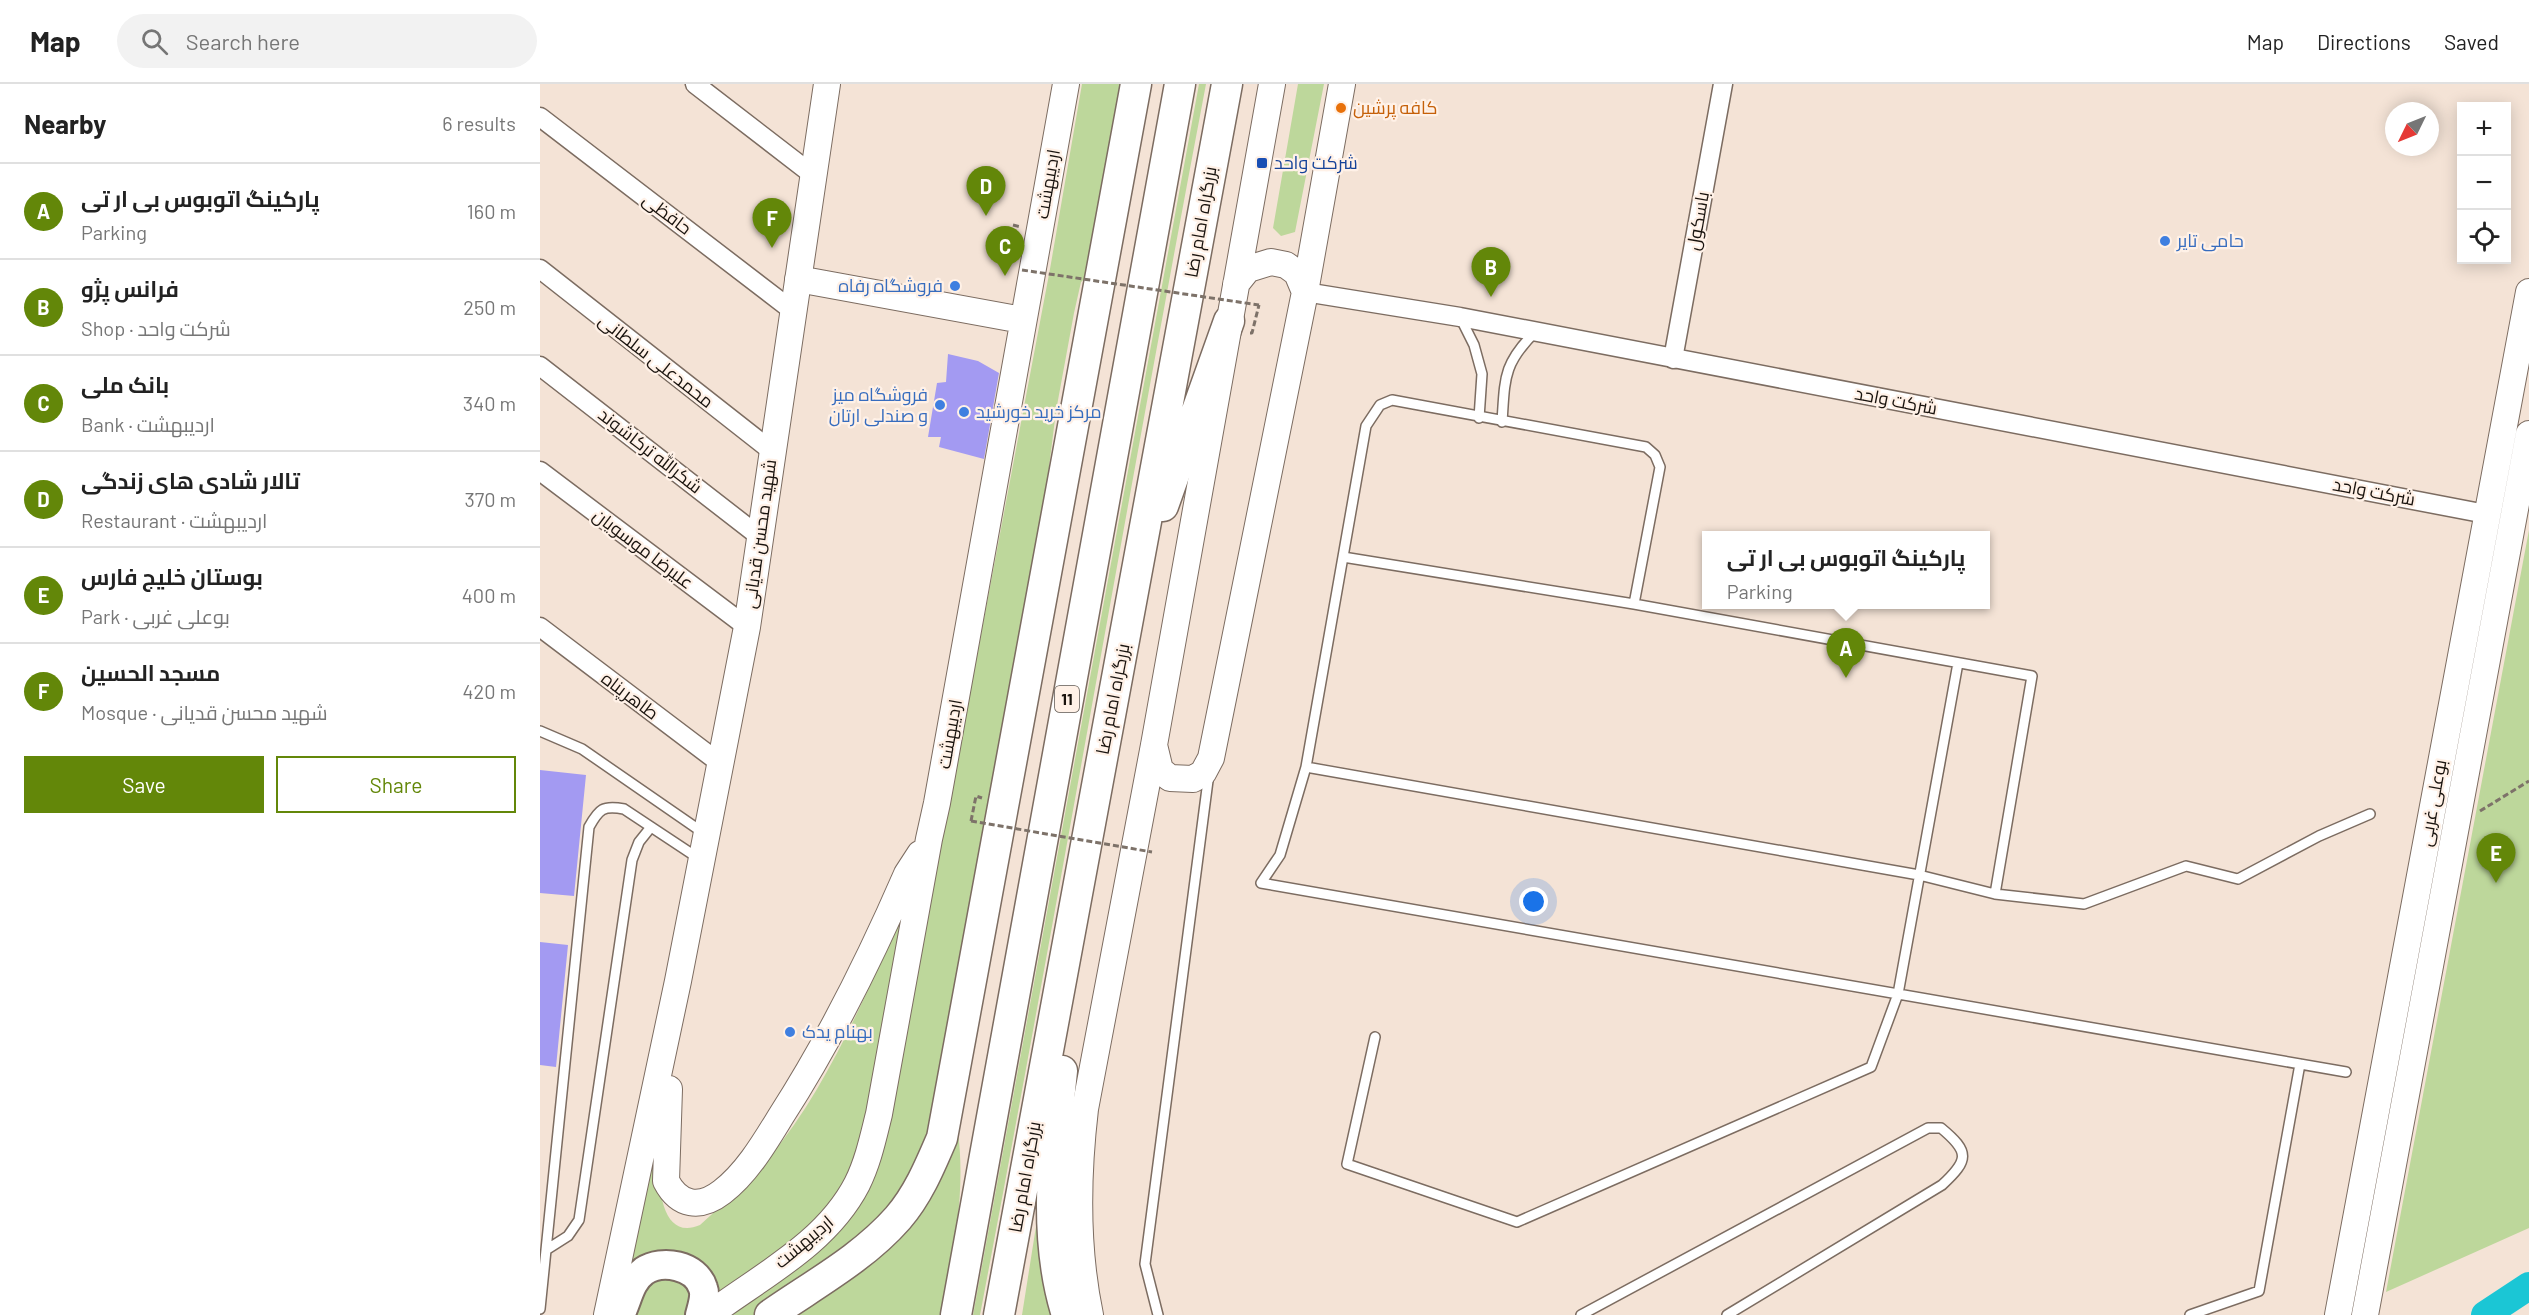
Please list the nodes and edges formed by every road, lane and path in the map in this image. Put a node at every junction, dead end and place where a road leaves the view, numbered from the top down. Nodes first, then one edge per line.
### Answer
1 (695, 84) edge
2 (827, 84) edge
3 (1066, 84) edge
4 (1136, 84) edge
5 (1153, 84) edge
6 (1180, 84) edge
7 (1227, 84) edge
8 (1272, 84) edge
9 (1342, 84) edge
10 (1723, 84) edge
11 (540, 117) edge
12 (813, 175) junction
13 (1159, 199) junction
14 (540, 269) edge
15 (1022, 270) dead end
16 (798, 279) junction
17 (1236, 284) junction
18 (1305, 292) junction
19 (2529, 292) edge
20 (793, 311) junction
21 (1460, 317) junction
22 (1023, 320) junction
23 (1241, 327) junction
24 (1536, 332) junction
25 (1672, 359) junction
26 (540, 366) edge
27 (1479, 418) junction
28 (1502, 422) junction
29 (2529, 434) edge
30 (773, 452) junction
31 (540, 471) edge
32 (2486, 514) junction
33 (760, 537) junction
34 (1343, 557) junction
35 (1088, 580) junction
36 (1133, 590) junction
37 (1634, 604) junction
38 (540, 627) edge
39 (747, 627) junction
40 (1958, 663) junction
41 (540, 731) edge
42 (1154, 745) junction
43 (1211, 758) junction
44 (721, 764) junction
45 (1306, 767) junction
46 (2529, 780) edge
47 (976, 796) dead end
48 (2370, 814) dead end
49 (2456, 826) junction
50 (651, 827) junction
51 (707, 835) junction
52 (929, 839) junction
53 (1152, 852) dead end
54 (1084, 856) junction
55 (702, 860) junction
56 (1919, 875) junction
57 (1995, 894) junction
58 (987, 899) junction
59 (678, 981) junction
60 (1898, 994) junction
61 (1375, 1037) dead end
62 (2300, 1064) junction
63 (2346, 1072) dead end
64 (546, 1250) junction
65 (540, 1309) edge
66 (607, 1315) edge
67 (620, 1315) edge
68 (700, 1315) edge
69 (709, 1315) edge
70 (770, 1315) edge
71 (956, 1315) edge
72 (999, 1315) edge
73 (1066, 1315) edge
74 (1090, 1315) edge
75 (1158, 1315) edge
76 (1581, 1315) edge
77 (1727, 1315) edge
78 (2190, 1315) edge
79 (2338, 1315) edge
80 (2365, 1315) edge

1 - 12 street
2 - 12 main road, شهید محسن قدیانی
3 - 22 main road, اردیبهشت
4 - 58 highway
5 - 13 highway
6 - 13 highway, 11
7 - 36 highway, بزرگراه امام رضا
8 - 17 main road
9 - 18 main road
10 - 25 street, باسکول
11 - 20 street, حافظی
12 - 16 main road, شهید محسن قدیانی
13 - 35 highway, 11
14 - 30 street, محمدعلی سلطانی
15 - 23 path, bridge
16 - 20 main road, شهید محسن قدیانی
16 - 22 main road
17 - 18 main road
17 - 23 main road
18 - 21 street, شرکت واحد
18 - 43 main road
19 - 32 main road, بوعلی غربی
20 - 30 main road, شهید محسن قدیانی
21 - 24 street, شرکت واحد
21 - 27 lane
22 - 52 main road, اردیبهشت
23 - 36 highway
23 - 42 main road
24 - 25 street, شرکت واحد
24 - 28 lane
25 - 32 street, شرکت واحد
26 - 33 street, شکرالله ترکاشوند
27 - 28 lane
27 - 34 lane
28 - 37 lane
29 - 49 main road, بوعلی غربی
30 - 33 main road, شهید محسن قدیانی
31 - 39 street, علیرضا موسویان
32 - 79 main road, بوعلی غربی
33 - 39 main road, شهید محسن قدیانی
34 - 37 lane
34 - 45 lane
35 - 58 highway
35 - 71 highway, 11
36 - 54 highway, بزرگراه امام رضا
37 - 40 lane
38 - 44 street, طاهرپناه
39 - 44 main road, شهید محسن قدیانی
40 - 56 lane
40 - 57 lane
41 - 51 lane
42 - 43 main road
42 - 74 main road
43 - 75 lane
44 - 51 main road, شهید محسن قدیانی
45 - 56 lane
45 - 60 lane
46 - 49 path
47 - 53 path, bridge
48 - 57 lane
49 - 80 main road, بوعلی غربی
50 - 55 lane
50 - 64 lane
50 - 64 lane
51 - 55 main road, شهید محسن قدیانی
52 - 59 main road
52 - 69 main road, اردیبهشت
54 - 72 highway, بزرگراه امام رضا
54 - 73 highway
55 - 59 main road, شهید محسن قدیانی
56 - 57 lane
56 - 60 lane
58 - 70 highway
59 - 66 main road
60 - 61 lane
60 - 62 lane
62 - 63 lane
62 - 78 lane
64 - 65 lane
67 - 68 main road
76 - 77 lane

